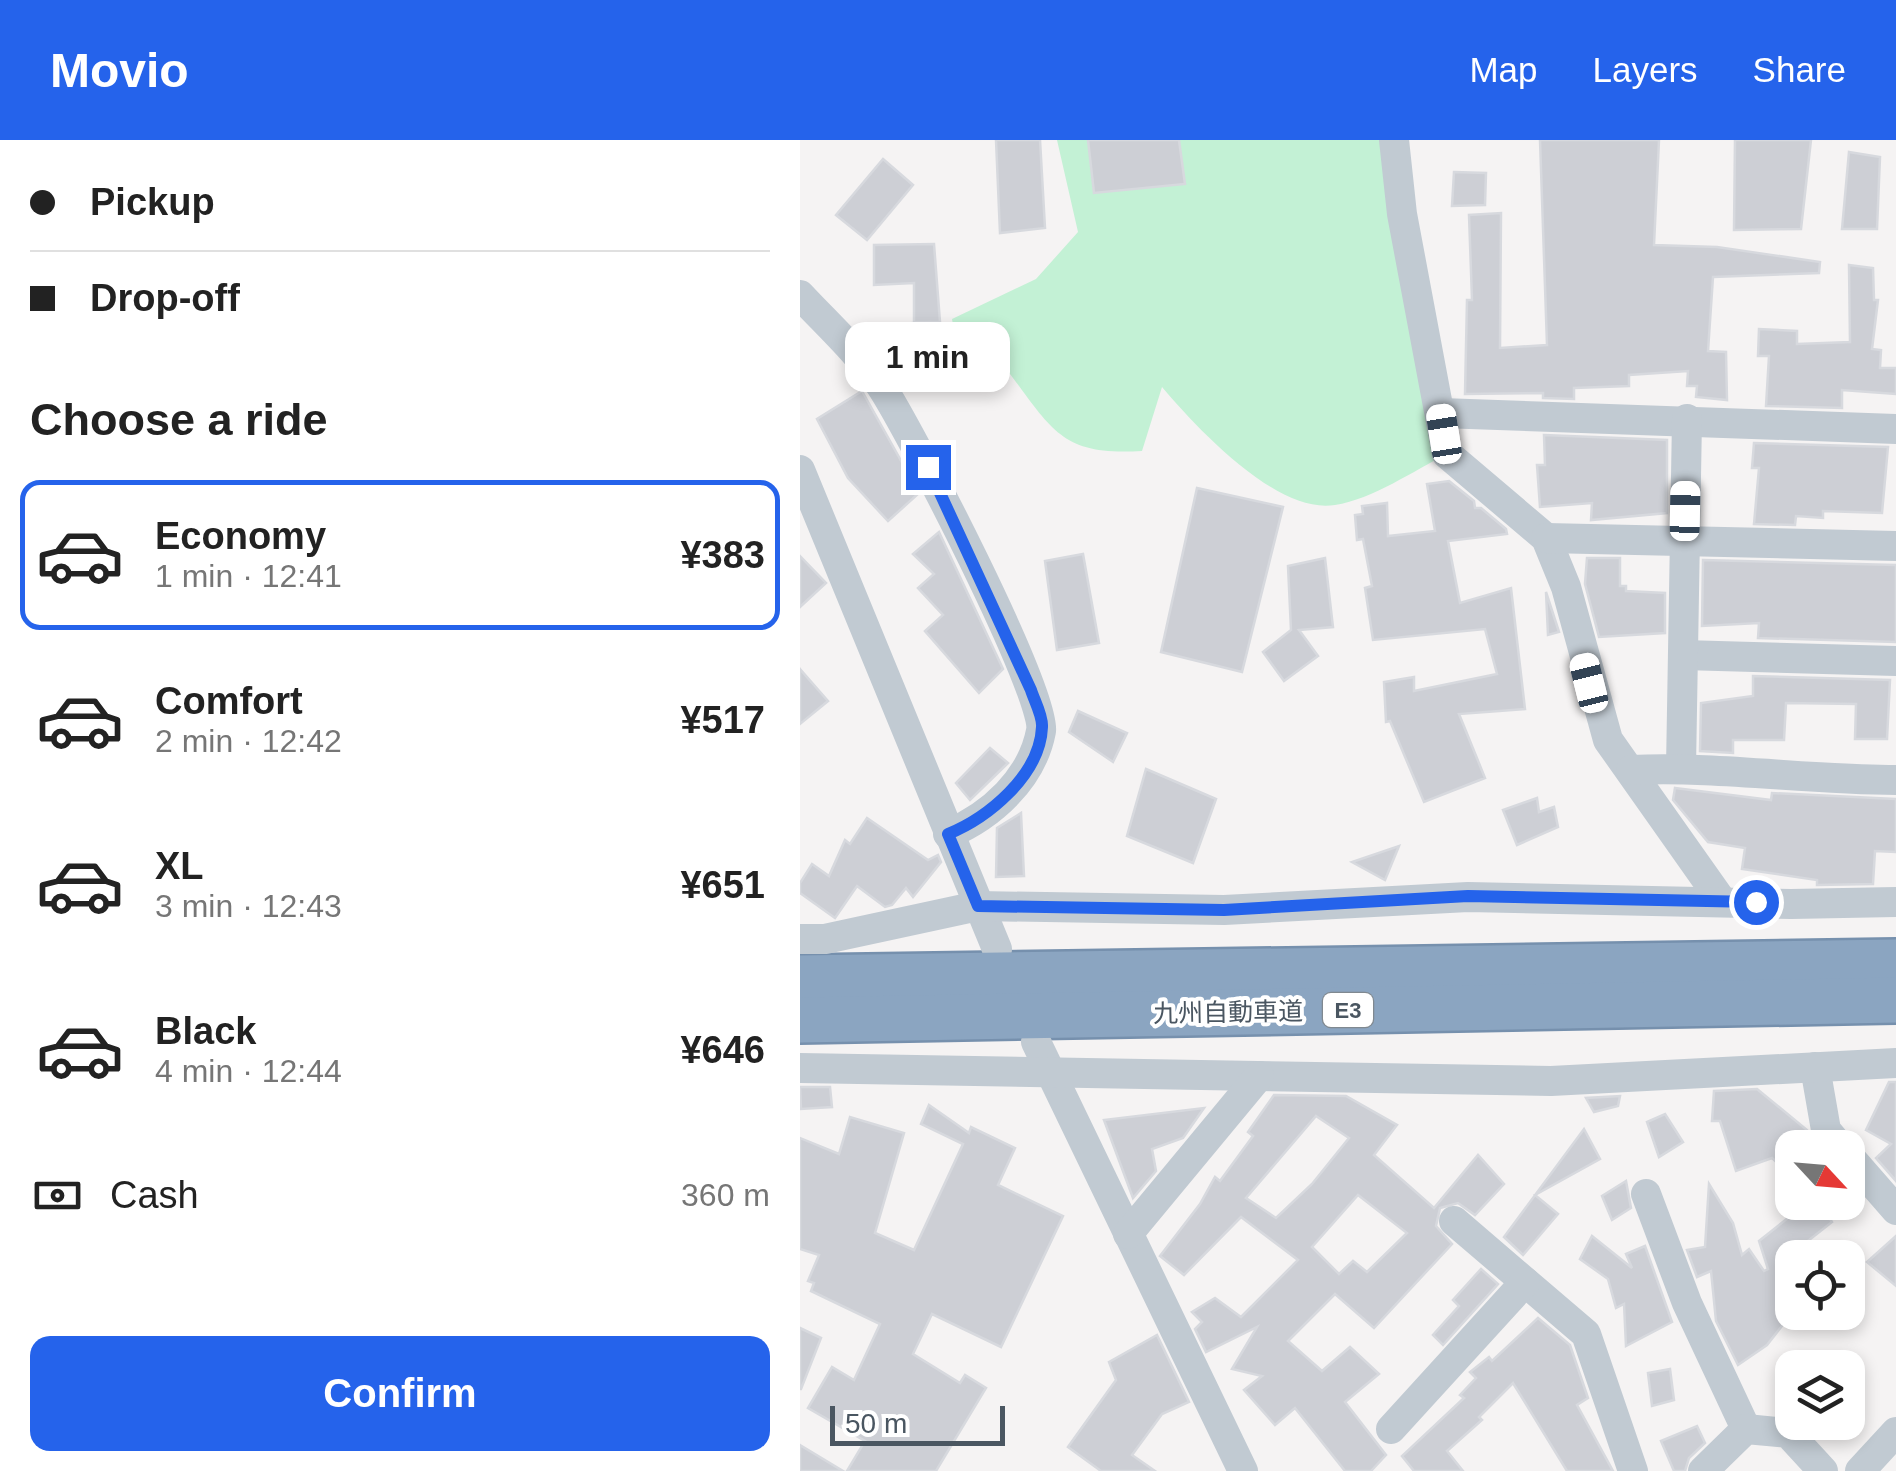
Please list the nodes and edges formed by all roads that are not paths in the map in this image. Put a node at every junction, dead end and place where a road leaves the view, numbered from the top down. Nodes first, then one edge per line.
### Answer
1 (1394, 140) edge
2 (801, 299) edge
3 (1441, 413) junction
4 (1687, 419) junction
5 (1896, 430) edge
6 (800, 470) edge
7 (1546, 538) junction
8 (1685, 541) junction
9 (1896, 546) edge
10 (1683, 656) junction
11 (1896, 661) edge
12 (1681, 768) junction
13 (1630, 770) junction
14 (1896, 780) edge
15 (948, 834) junction
16 (1721, 900) junction
17 (1896, 902) edge
18 (978, 906) junction
19 (800, 939) edge
20 (997, 949) dead end
21 (1896, 960) edge
22 (800, 978) edge
23 (1896, 1000) edge
24 (800, 1020) edge
25 (1036, 1042) dead end
26 (1896, 1063) edge
27 (1815, 1066) junction
28 (800, 1068) edge
29 (1050, 1074) junction
30 (1259, 1076) junction
31 (1826, 1130) edge
32 (1865, 1175) edge
33 (1646, 1194) dead end
34 (1896, 1210) edge
35 (1454, 1221) dead end
36 (1128, 1234) junction
37 (1525, 1282) junction
38 (1746, 1429) junction
39 (1391, 1430) dead end
40 (1896, 1432) edge
41 (1243, 1471) edge
42 (1633, 1471) edge
43 (1702, 1471) edge
44 (1824, 1471) edge
45 (1860, 1471) edge

1 - 3 street
2 - 15 street
3 - 4 street
3 - 7 street
4 - 5 street
4 - 8 street
6 - 15 street
7 - 8 street
7 - 13 street
8 - 9 street
8 - 10 street
10 - 11 street
10 - 12 street
12 - 13 street
12 - 14 street
13 - 16 street
15 - 18 street
16 - 17 street
16 - 18 street
18 - 19 street
18 - 20 street
21 - 22 highway, 九州自動車道 / E3
23 - 24 highway, 九州自動車道 / E3
25 - 29 street
26 - 27 street
27 - 30 street
27 - 31 street
28 - 29 street
29 - 30 street
29 - 36 street
30 - 36 street
32 - 34 street
33 - 38 street
35 - 37 street
36 - 41 street
37 - 39 street
37 - 42 street
38 - 43 street
38 - 44 street
40 - 45 street

